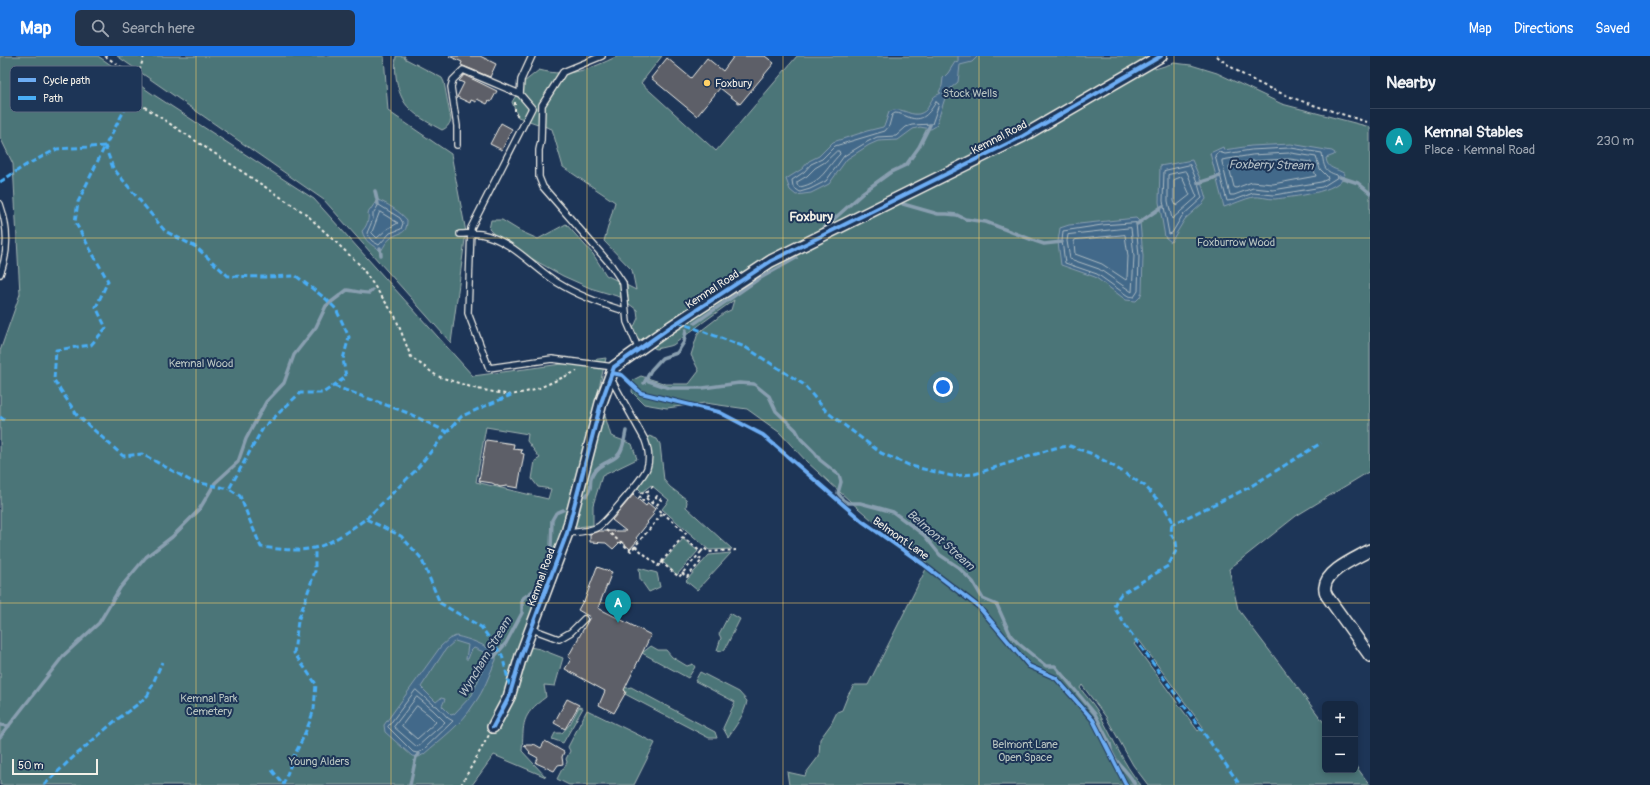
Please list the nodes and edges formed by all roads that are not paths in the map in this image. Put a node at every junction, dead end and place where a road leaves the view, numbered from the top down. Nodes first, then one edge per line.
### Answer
1 (532, 56) edge
2 (602, 56) edge
3 (1162, 56) edge
4 (519, 94) junction
5 (458, 145) dead end
6 (0, 204) edge
7 (460, 234) dead end
8 (471, 234) junction
9 (0, 274) edge
10 (625, 311) junction
11 (638, 350) junction
12 (612, 372) junction
13 (567, 533) junction
14 (1370, 550) edge
15 (584, 619) dead end
16 (532, 629) junction
17 (1370, 656) edge
18 (493, 727) road end

1 - 4 lane
2 - 10 lane
3 - 11 street, Kemnal Road
4 - 5 lane
4 - 8 lane
6 - 9 lane
7 - 8 lane
8 - 10 lane
8 - 12 lane
10 - 11 lane
11 - 12 street, Kemnal Road
12 - 13 street, Kemnal Road
12 - 13 lane
13 - 16 street, Kemnal Road
14 - 17 street
15 - 16 lane
16 - 18 street, Kemnal Road

